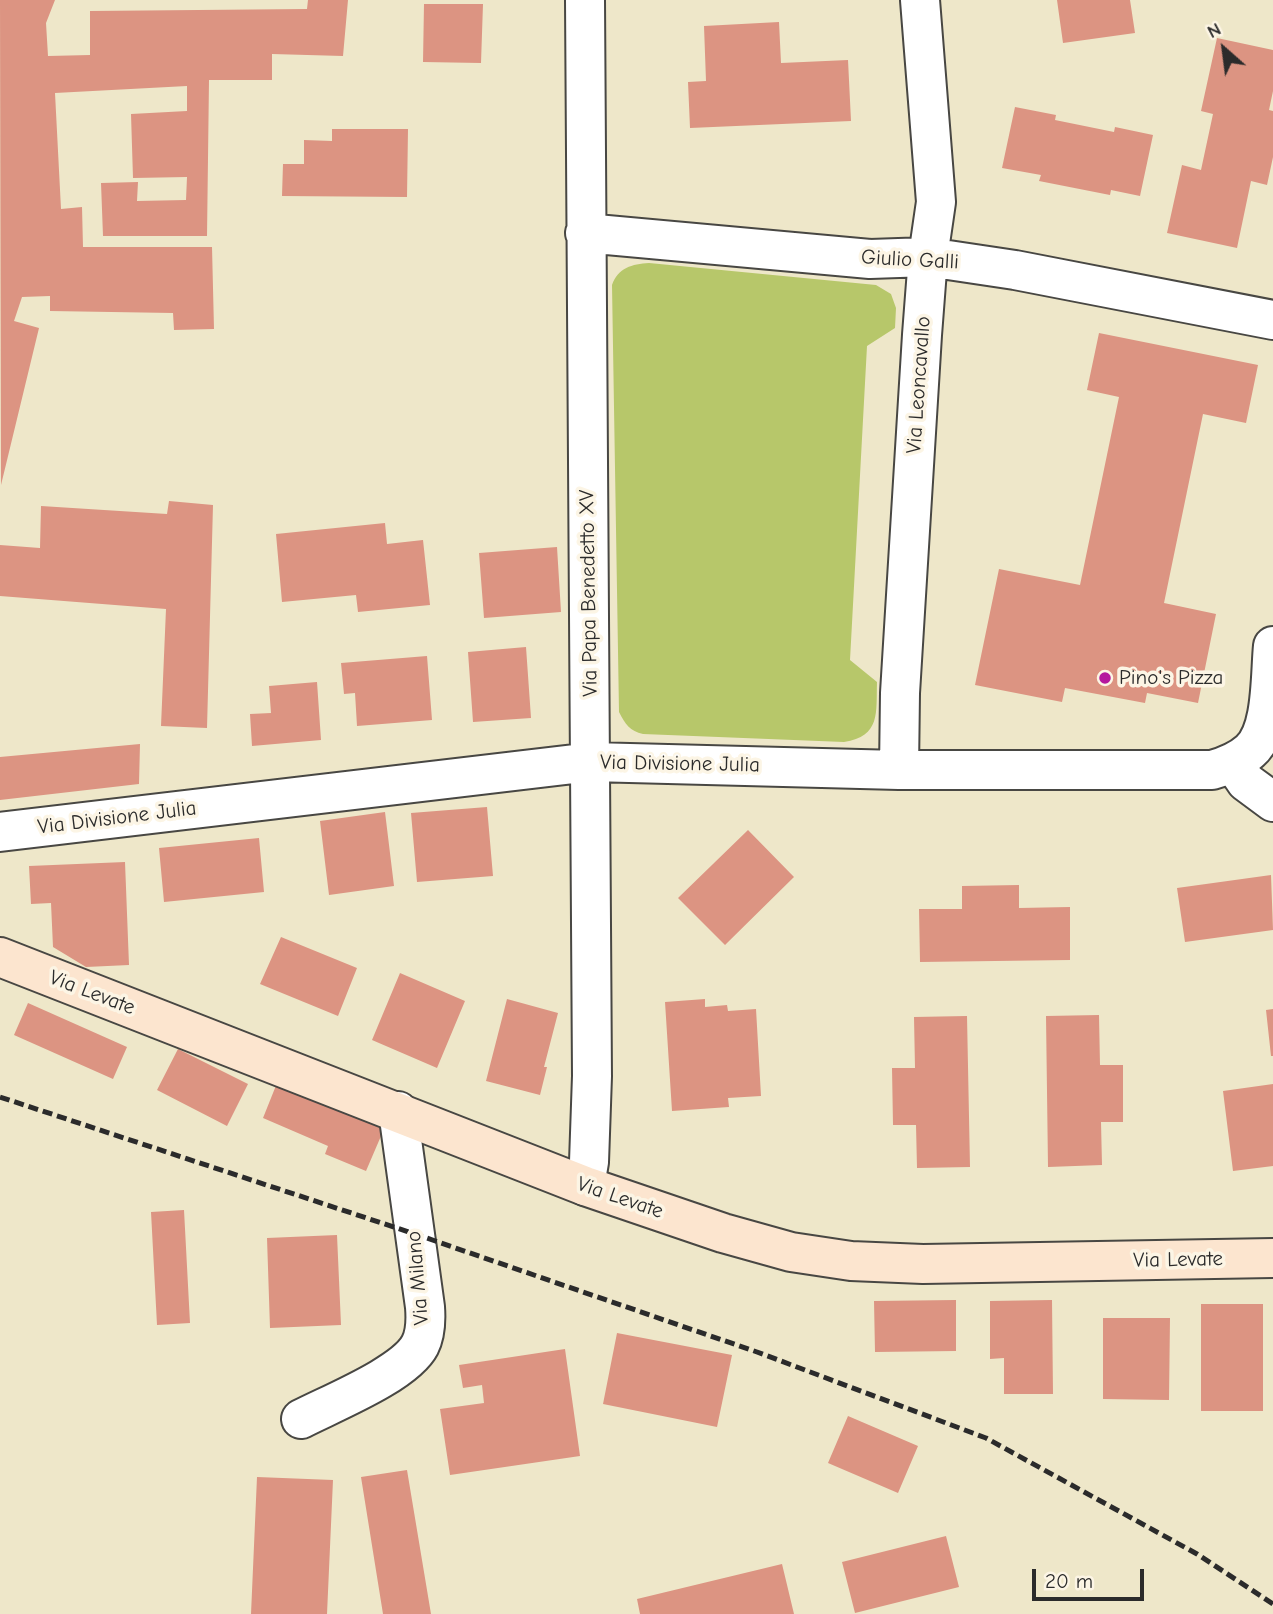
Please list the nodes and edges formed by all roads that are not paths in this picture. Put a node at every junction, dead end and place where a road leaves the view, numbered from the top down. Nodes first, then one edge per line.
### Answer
1 (585, 0) edge
2 (920, 0) edge
3 (585, 233) junction
4 (928, 257) junction
5 (1273, 320) edge
6 (1273, 646) edge
7 (591, 762) junction
8 (1233, 763) junction
9 (899, 770) junction
10 (1273, 802) edge
11 (0, 832) edge
12 (1, 957) edge
13 (398, 1111) junction
14 (585, 1186) junction
15 (1273, 1258) edge
16 (302, 1419) dead end

1 - 3 street, Via Papa Benedetto XV
2 - 4 street, Via Leoncavallo
3 - 4 street, Giulio Galli
3 - 7 street, Via Papa Benedetto XV
4 - 5 street, Giulio Galli
4 - 9 street, Via Leoncavallo
6 - 8 street
7 - 9 street, Via Divisione Julia
7 - 11 street, Via Divisione Julia
7 - 14 street, Via Papa Benedetto XV
8 - 9 street, Via Divisione Julia
8 - 10 street
12 - 13 street, Via Levate
13 - 14 street, Via Levate
13 - 16 street, Via Milano
14 - 15 street, Via Levate

